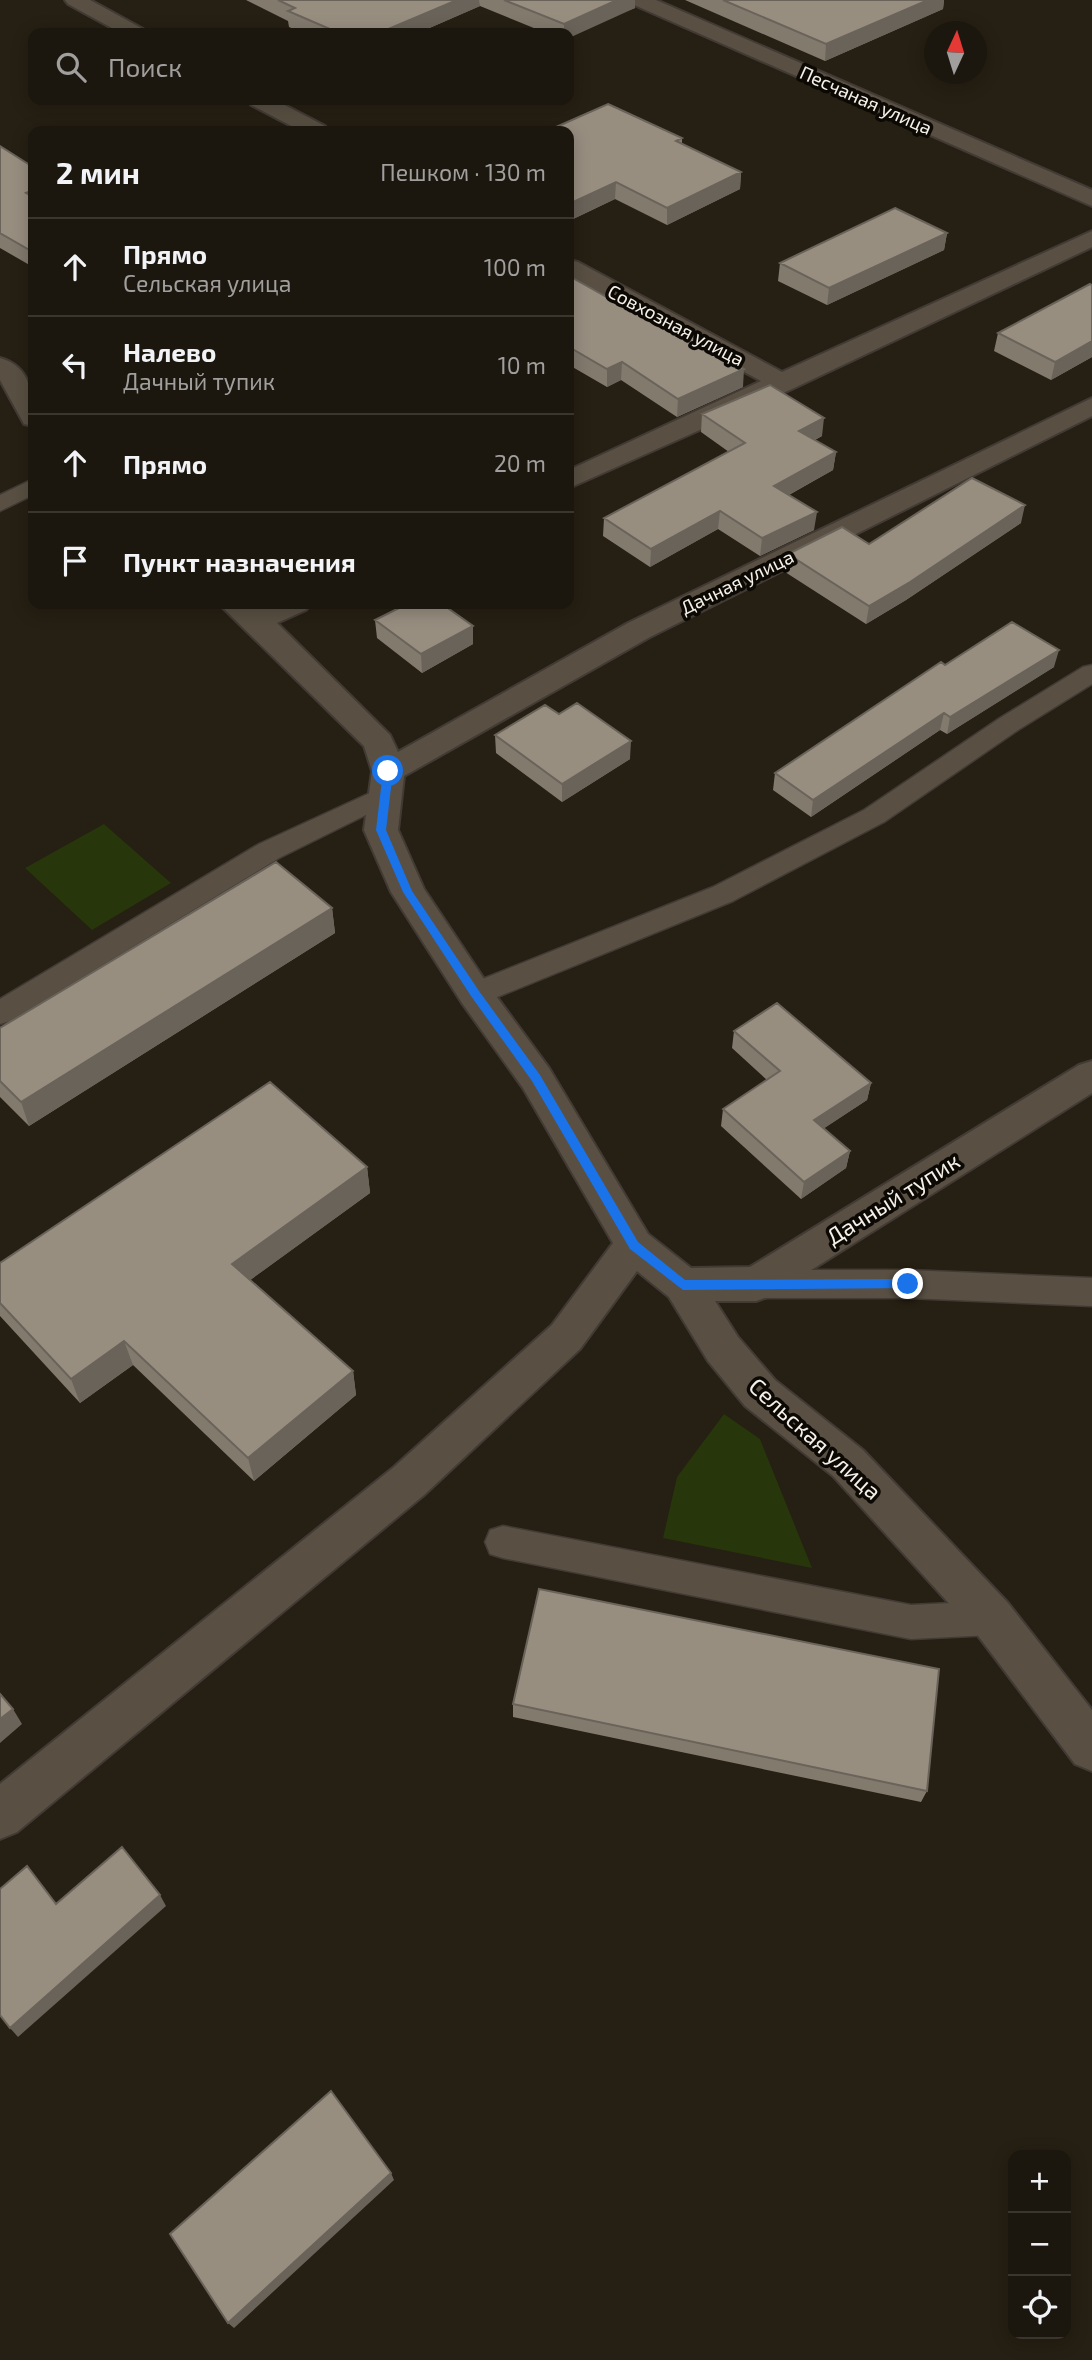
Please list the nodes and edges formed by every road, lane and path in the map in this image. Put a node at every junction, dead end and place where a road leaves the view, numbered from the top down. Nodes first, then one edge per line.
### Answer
1 (75, 0) edge
2 (639, 0) edge
3 (127, 28) edge
4 (268, 105) edge
5 (308, 126) edge
6 (1092, 199) edge
7 (1092, 238) edge
8 (574, 270) edge
9 (0, 366) edge
10 (783, 383) junction
11 (1092, 406) edge
12 (28, 407) edge
13 (574, 478) edge
14 (28, 489) edge
15 (0, 504) edge
16 (265, 609) edge
17 (246, 612) edge
18 (1092, 673) edge
19 (385, 783) junction
20 (475, 994) junction
21 (0, 1013) edge
22 (1092, 1075) edge
23 (634, 1245) junction
24 (756, 1284) junction
25 (683, 1285) junction
26 (1092, 1292) edge
27 (503, 1542) dead end
28 (992, 1618) junction
29 (1092, 1748) edge
30 (0, 1815) edge

1 - 3 street
2 - 6 street, Песчаная улица
4 - 5 street
7 - 10 street
8 - 10 street, Совхозная улица
9 - 12 street
10 - 13 street
11 - 19 street, Дачная улица
14 - 15 lane
16 - 17 street
17 - 19 street, Сельская улица
18 - 20 lane
19 - 20 street, Сельская улица
19 - 21 lane
20 - 23 street, Сельская улица
22 - 24 street, Дачный тупик
23 - 25 street, Сельская улица
23 - 30 street
24 - 25 street
24 - 26 lane
25 - 28 street, Сельская улица
27 - 28 lane
28 - 29 street, Сельская улица

